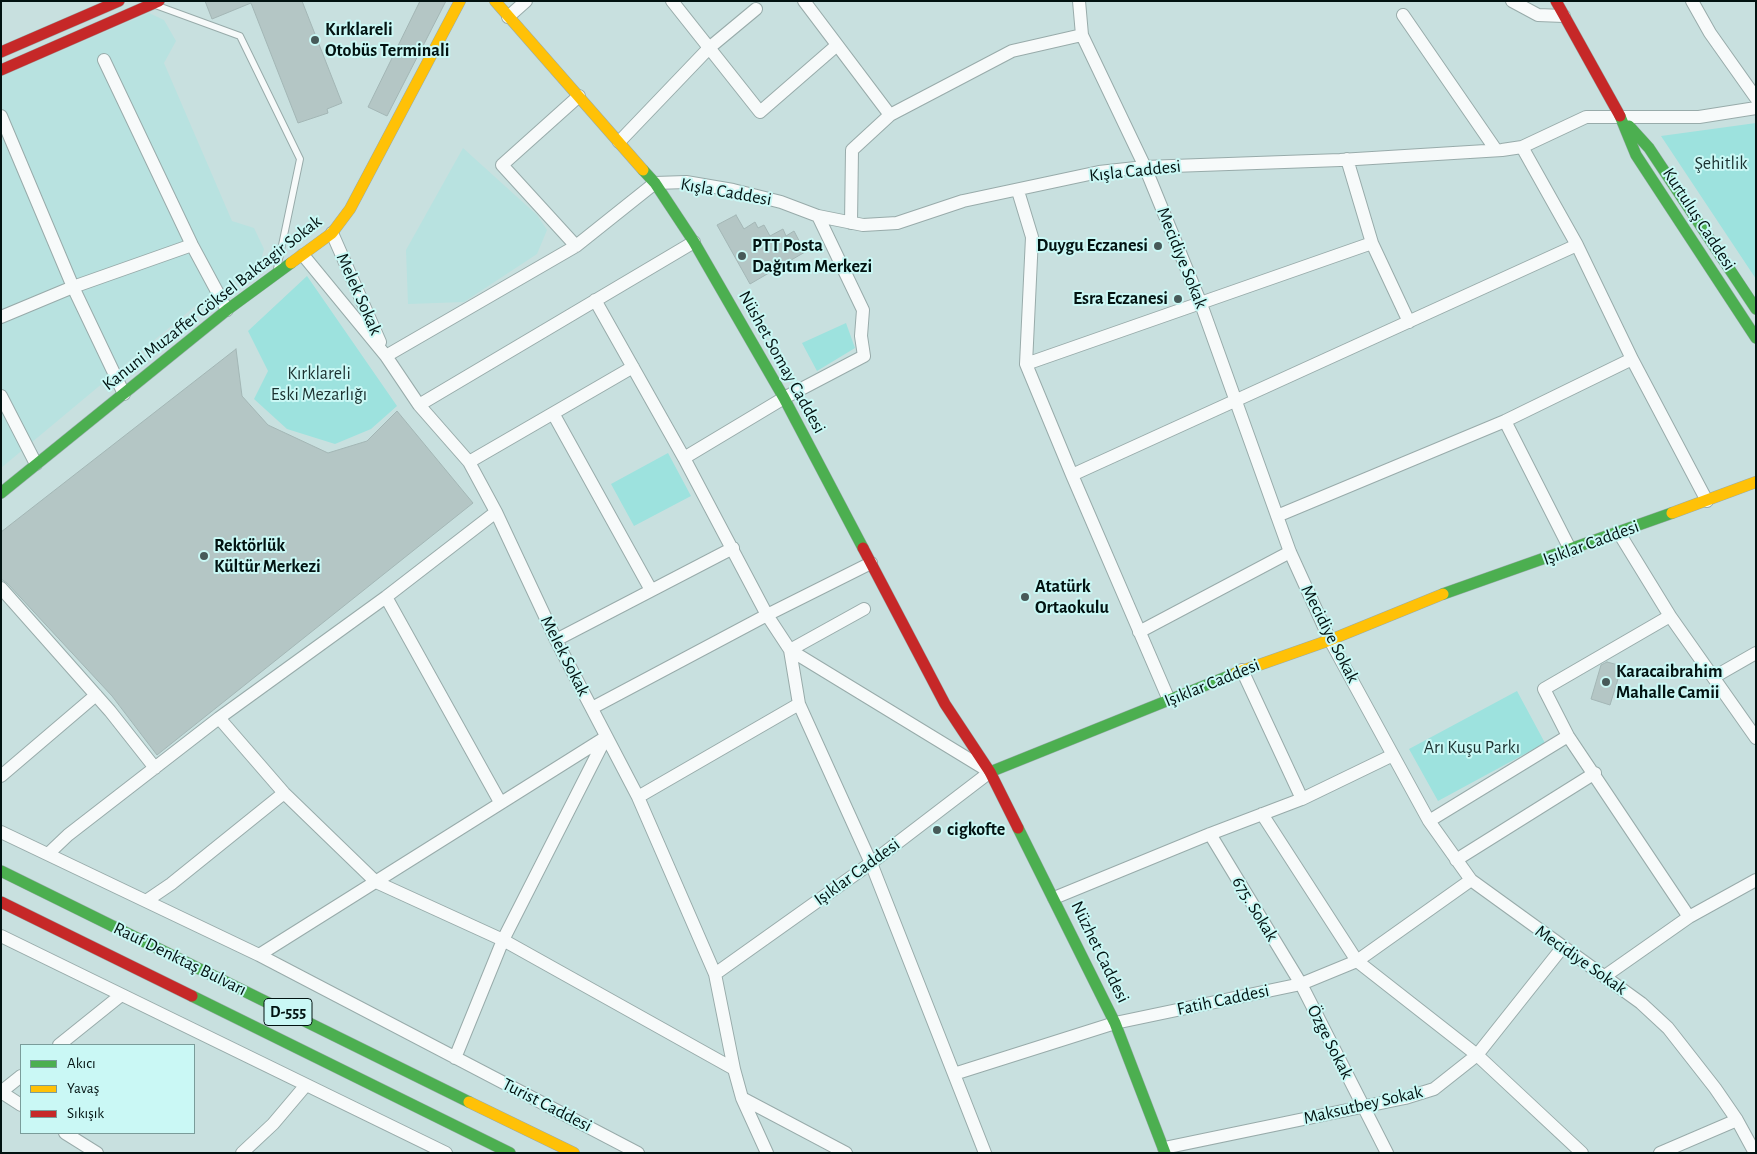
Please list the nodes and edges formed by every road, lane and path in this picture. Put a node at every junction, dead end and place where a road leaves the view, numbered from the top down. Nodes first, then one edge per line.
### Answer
1 (85, 1) edge
2 (460, 1) edge
3 (495, 1) edge
4 (526, 1) edge
5 (672, 1) edge
6 (804, 1) edge
7 (1078, 1) edge
8 (1512, 1) edge
9 (1556, 1) edge
10 (1692, 1) edge
11 (120, 2) edge
12 (134, 3) dead end
13 (156, 3) edge
14 (756, 9) dead end
15 (92, 13) junction
16 (1403, 15) dead end
17 (1564, 16) junction
18 (508, 18) junction
19 (1082, 35) junction
20 (836, 46) junction
21 (709, 48) junction
22 (1, 52) edge
23 (104, 60) dead end
24 (1, 70) edge
25 (579, 96) junction
26 (1756, 98) edge
27 (1756, 108) edge
28 (890, 115) junction
29 (1, 116) edge
30 (1620, 116) junction
31 (619, 142) junction
32 (1522, 147) junction
33 (1496, 150) junction
34 (1347, 160) junction
35 (1145, 167) junction
36 (655, 184) junction
37 (1018, 191) junction
38 (818, 216) junction
39 (851, 223) junction
40 (332, 233) junction
41 (694, 242) junction
42 (1372, 244) junction
43 (192, 245) junction
44 (576, 246) junction
45 (1577, 246) junction
46 (303, 255) junction
47 (275, 276) junction
48 (73, 287) junction
49 (595, 300) junction
50 (1201, 304) junction
51 (1756, 309) edge
52 (227, 310) junction
53 (1, 317) edge
54 (1409, 322) junction
55 (1756, 338) edge
56 (386, 356) junction
57 (1632, 360) junction
58 (1026, 364) junction
59 (633, 367) junction
60 (124, 394) junction
61 (1, 396) edge
62 (784, 398) junction
63 (1237, 400) junction
64 (420, 405) junction
65 (554, 415) junction
66 (1506, 421) junction
67 (684, 458) junction
68 (469, 462) junction
69 (36, 464) junction
70 (1072, 475) junction
71 (1756, 482) edge
72 (1, 493) edge
73 (1707, 500) junction
74 (496, 512) junction
75 (1277, 516) junction
76 (1619, 533) junction
77 (733, 548) junction
78 (1571, 550) junction
79 (1290, 552) junction
80 (871, 563) junction
81 (1, 588) edge
82 (651, 590) junction
83 (386, 597) junction
84 (864, 609) dead end
85 (768, 615) junction
86 (1670, 616) junction
87 (1139, 632) junction
88 (556, 640) junction
89 (1330, 640) junction
90 (790, 650) junction
91 (1756, 653) edge
92 (1242, 670) junction
93 (1714, 677) junction
94 (96, 695) junction
95 (1169, 700) junction
96 (799, 704) junction
97 (592, 708) junction
98 (219, 718) junction
99 (1568, 736) junction
100 (606, 737) junction
101 (1756, 738) edge
102 (1393, 755) junction
103 (155, 768) junction
104 (990, 772) junction
105 (1595, 773) junction
106 (1, 776) edge
107 (284, 793) junction
108 (638, 797) junction
109 (1302, 799) junction
110 (500, 802) junction
111 (1262, 814) junction
112 (1429, 821) junction
113 (1, 832) edge
114 (1210, 834) junction
115 (48, 854) junction
116 (1456, 860) junction
117 (871, 863) junction
118 (1, 871) edge
119 (1471, 880) junction
120 (1756, 880) edge
121 (376, 882) junction
122 (1054, 898) junction
123 (146, 901) junction
124 (1, 902) edge
125 (1689, 918) junction
126 (1, 936) edge
127 (503, 940) junction
128 (1562, 948) junction
129 (259, 955) junction
130 (1357, 961) junction
131 (715, 974) junction
132 (1605, 976) junction
133 (1301, 984) junction
134 (120, 996) junction
135 (1115, 1023) junction
136 (60, 1044) edge
137 (1477, 1055) junction
138 (455, 1058) junction
139 (734, 1069) junction
140 (954, 1074) junction
141 (20, 1077) edge
142 (306, 1085) junction
143 (1, 1092) edge
144 (742, 1098) junction
145 (20, 1104) edge
146 (1362, 1107) junction
147 (1737, 1120) junction
148 (66, 1134) edge
149 (92, 1151) edge
150 (1164, 1151) edge
151 (242, 1153) edge
152 (446, 1153) edge
153 (510, 1153) edge
154 (574, 1153) edge
155 (638, 1153) edge
156 (767, 1153) edge
157 (846, 1153) edge
158 (984, 1153) edge
159 (1387, 1153) edge
160 (1582, 1153) edge
161 (1660, 1153) edge
162 (1755, 1153) edge

1 - 15 street
2 - 40 main road, Kanuni Muzaffer Göksel Baktagir Sokak
3 - 18 main road, Nüshet Somay Caddesi
4 - 18 street
5 - 21 street
6 - 20 street
7 - 19 street, Mecidiye Sokak
8 - 17 street
9 - 17 main road, Kurtuluş Caddesi
10 - 26 street
11 - 15 main road
12 - 13 lane
13 - 24 main road
13 - 47 lane
14 - 21 street
15 - 22 main road
16 - 33 street
17 - 30 main road, Kurtuluş Caddesi
18 - 25 main road, Nüshet Somay Caddesi
19 - 28 street
19 - 35 street, Mecidiye Sokak
20 - 21 street
20 - 28 street
21 - 31 street
23 - 43 street
25 - 31 main road, Nüshet Somay Caddesi
25 - 44 street
27 - 30 street, Kışla Caddesi
28 - 39 street
29 - 48 street
30 - 32 street, Kışla Caddesi
30 - 51 main road, Kurtuluş Caddesi
30 - 55 main road, Kurtuluş Caddesi
31 - 36 main road, Nüshet Somay Caddesi
32 - 33 street, Kışla Caddesi
32 - 45 street
33 - 34 street, Kışla Caddesi
34 - 35 street, Kışla Caddesi
34 - 42 street
35 - 37 street, Kışla Caddesi
35 - 50 street, Mecidiye Sokak
36 - 38 street, Kışla Caddesi
36 - 41 main road, Nüshet Somay Caddesi
36 - 44 street
37 - 39 street, Kışla Caddesi
37 - 58 street
38 - 39 street, Kışla Caddesi
38 - 62 street
40 - 46 main road, Kanuni Muzaffer Göksel Baktagir Sokak
40 - 56 street, Melek Sokak
41 - 49 street
41 - 62 main road, Nüshet Somay Caddesi
42 - 50 street
42 - 54 street
43 - 48 street
43 - 52 street
44 - 56 street
45 - 54 street
45 - 57 street
46 - 47 main road, Kanuni Muzaffer Göksel Baktagir Sokak
46 - 56 street, Melek Sokak
47 - 52 main road, Kanuni Muzaffer Göksel Baktagir Sokak
48 - 53 street
48 - 60 street
49 - 59 street
49 - 64 street
50 - 58 street
50 - 63 street, Mecidiye Sokak
52 - 60 main road, Kanuni Muzaffer Göksel Baktagir Sokak
54 - 63 street
56 - 64 street, Melek Sokak
57 - 66 street
57 - 73 street
58 - 70 street
59 - 65 street
59 - 67 street
60 - 69 main road, Kanuni Muzaffer Göksel Baktagir Sokak
61 - 69 street
62 - 67 street
62 - 80 main road, Nüshet Somay Caddesi
63 - 70 street
63 - 75 street, Mecidiye Sokak
64 - 68 street, Melek Sokak
65 - 68 street
65 - 82 street
66 - 75 street
66 - 78 street
67 - 77 street
68 - 74 street, Melek Sokak
69 - 72 main road, Kanuni Muzaffer Göksel Baktagir Sokak
70 - 87 street
71 - 73 main road, Işıklar Caddesi
73 - 76 main road, Işıklar Caddesi
74 - 83 street
74 - 88 street, Melek Sokak
75 - 79 street, Mecidiye Sokak
76 - 78 main road, Işıklar Caddesi
76 - 86 street
77 - 82 street
77 - 85 street
78 - 89 main road, Işıklar Caddesi
79 - 87 street
79 - 89 street, Mecidiye Sokak
80 - 85 street
80 - 104 main road, Nüshet Somay Caddesi
81 - 94 street
82 - 88 street
83 - 98 street
83 - 110 street
84 - 90 street
85 - 90 street
85 - 97 street
86 - 93 street
86 - 99 street
87 - 95 street
88 - 97 street, Melek Sokak
89 - 92 main road, Işıklar Caddesi
89 - 102 street, Mecidiye Sokak
90 - 96 street
90 - 104 street
91 - 93 street
92 - 95 main road, Işıklar Caddesi
92 - 109 street
93 - 101 street
94 - 103 street
94 - 106 street
95 - 104 main road, Işıklar Caddesi
96 - 108 street
96 - 117 street
97 - 100 street, Melek Sokak
98 - 103 street
98 - 107 street
99 - 105 street
99 - 112 street
100 - 108 street, Melek Sokak
100 - 110 street
100 - 127 street
102 - 109 street
102 - 112 street, Mecidiye Sokak
103 - 115 street
104 - 117 street, Işıklar Caddesi
104 - 122 main road, Nüzhet Caddesi
105 - 116 street
105 - 125 street
107 - 121 street
107 - 123 street
108 - 131 street, Melek Sokak
109 - 111 street
110 - 121 street
111 - 114 street
111 - 130 street
112 - 116 street, Mecidiye Sokak
113 - 115 street, Turist Caddesi
114 - 122 street
114 - 133 street, 675. Sokak
115 - 123 street, Turist Caddesi
116 - 119 street, Mecidiye Sokak
117 - 131 street, Işıklar Caddesi
117 - 140 street
118 - 154 main road, Rauf Denktaş Bulvarı / D-555
119 - 128 street, Mecidiye Sokak
119 - 130 street, Fatih Caddesi
120 - 125 street
121 - 127 street
121 - 129 street
122 - 135 main road, Nüzhet Caddesi
123 - 129 street, Turist Caddesi
124 - 153 main road, Rauf Denktaş Bulvarı / D-555
125 - 132 street
126 - 134 street
127 - 138 street
127 - 139 street
128 - 132 street, Mecidiye Sokak
128 - 137 street, Maksutbey Sokak
129 - 138 street, Turist Caddesi
130 - 133 street, Fatih Caddesi
130 - 137 street
131 - 139 street, Melek Sokak
132 - 147 street, Mecidiye Sokak
133 - 135 street, Fatih Caddesi
133 - 146 street, Özge Sokak
134 - 136 street
134 - 142 street
135 - 140 street, Fatih Caddesi
135 - 150 main road, Nüzhet Caddesi
137 - 146 street, Maksutbey Sokak
137 - 160 street
138 - 155 street, Turist Caddesi
139 - 144 street, Melek Sokak
140 - 158 street
141 - 143 street
142 - 151 street
142 - 152 street
143 - 145 street
144 - 156 street, Melek Sokak
144 - 157 street
146 - 150 street, Maksutbey Sokak
146 - 159 street, Özge Sokak
147 - 161 street
147 - 162 street, Mecidiye Sokak
148 - 149 street

